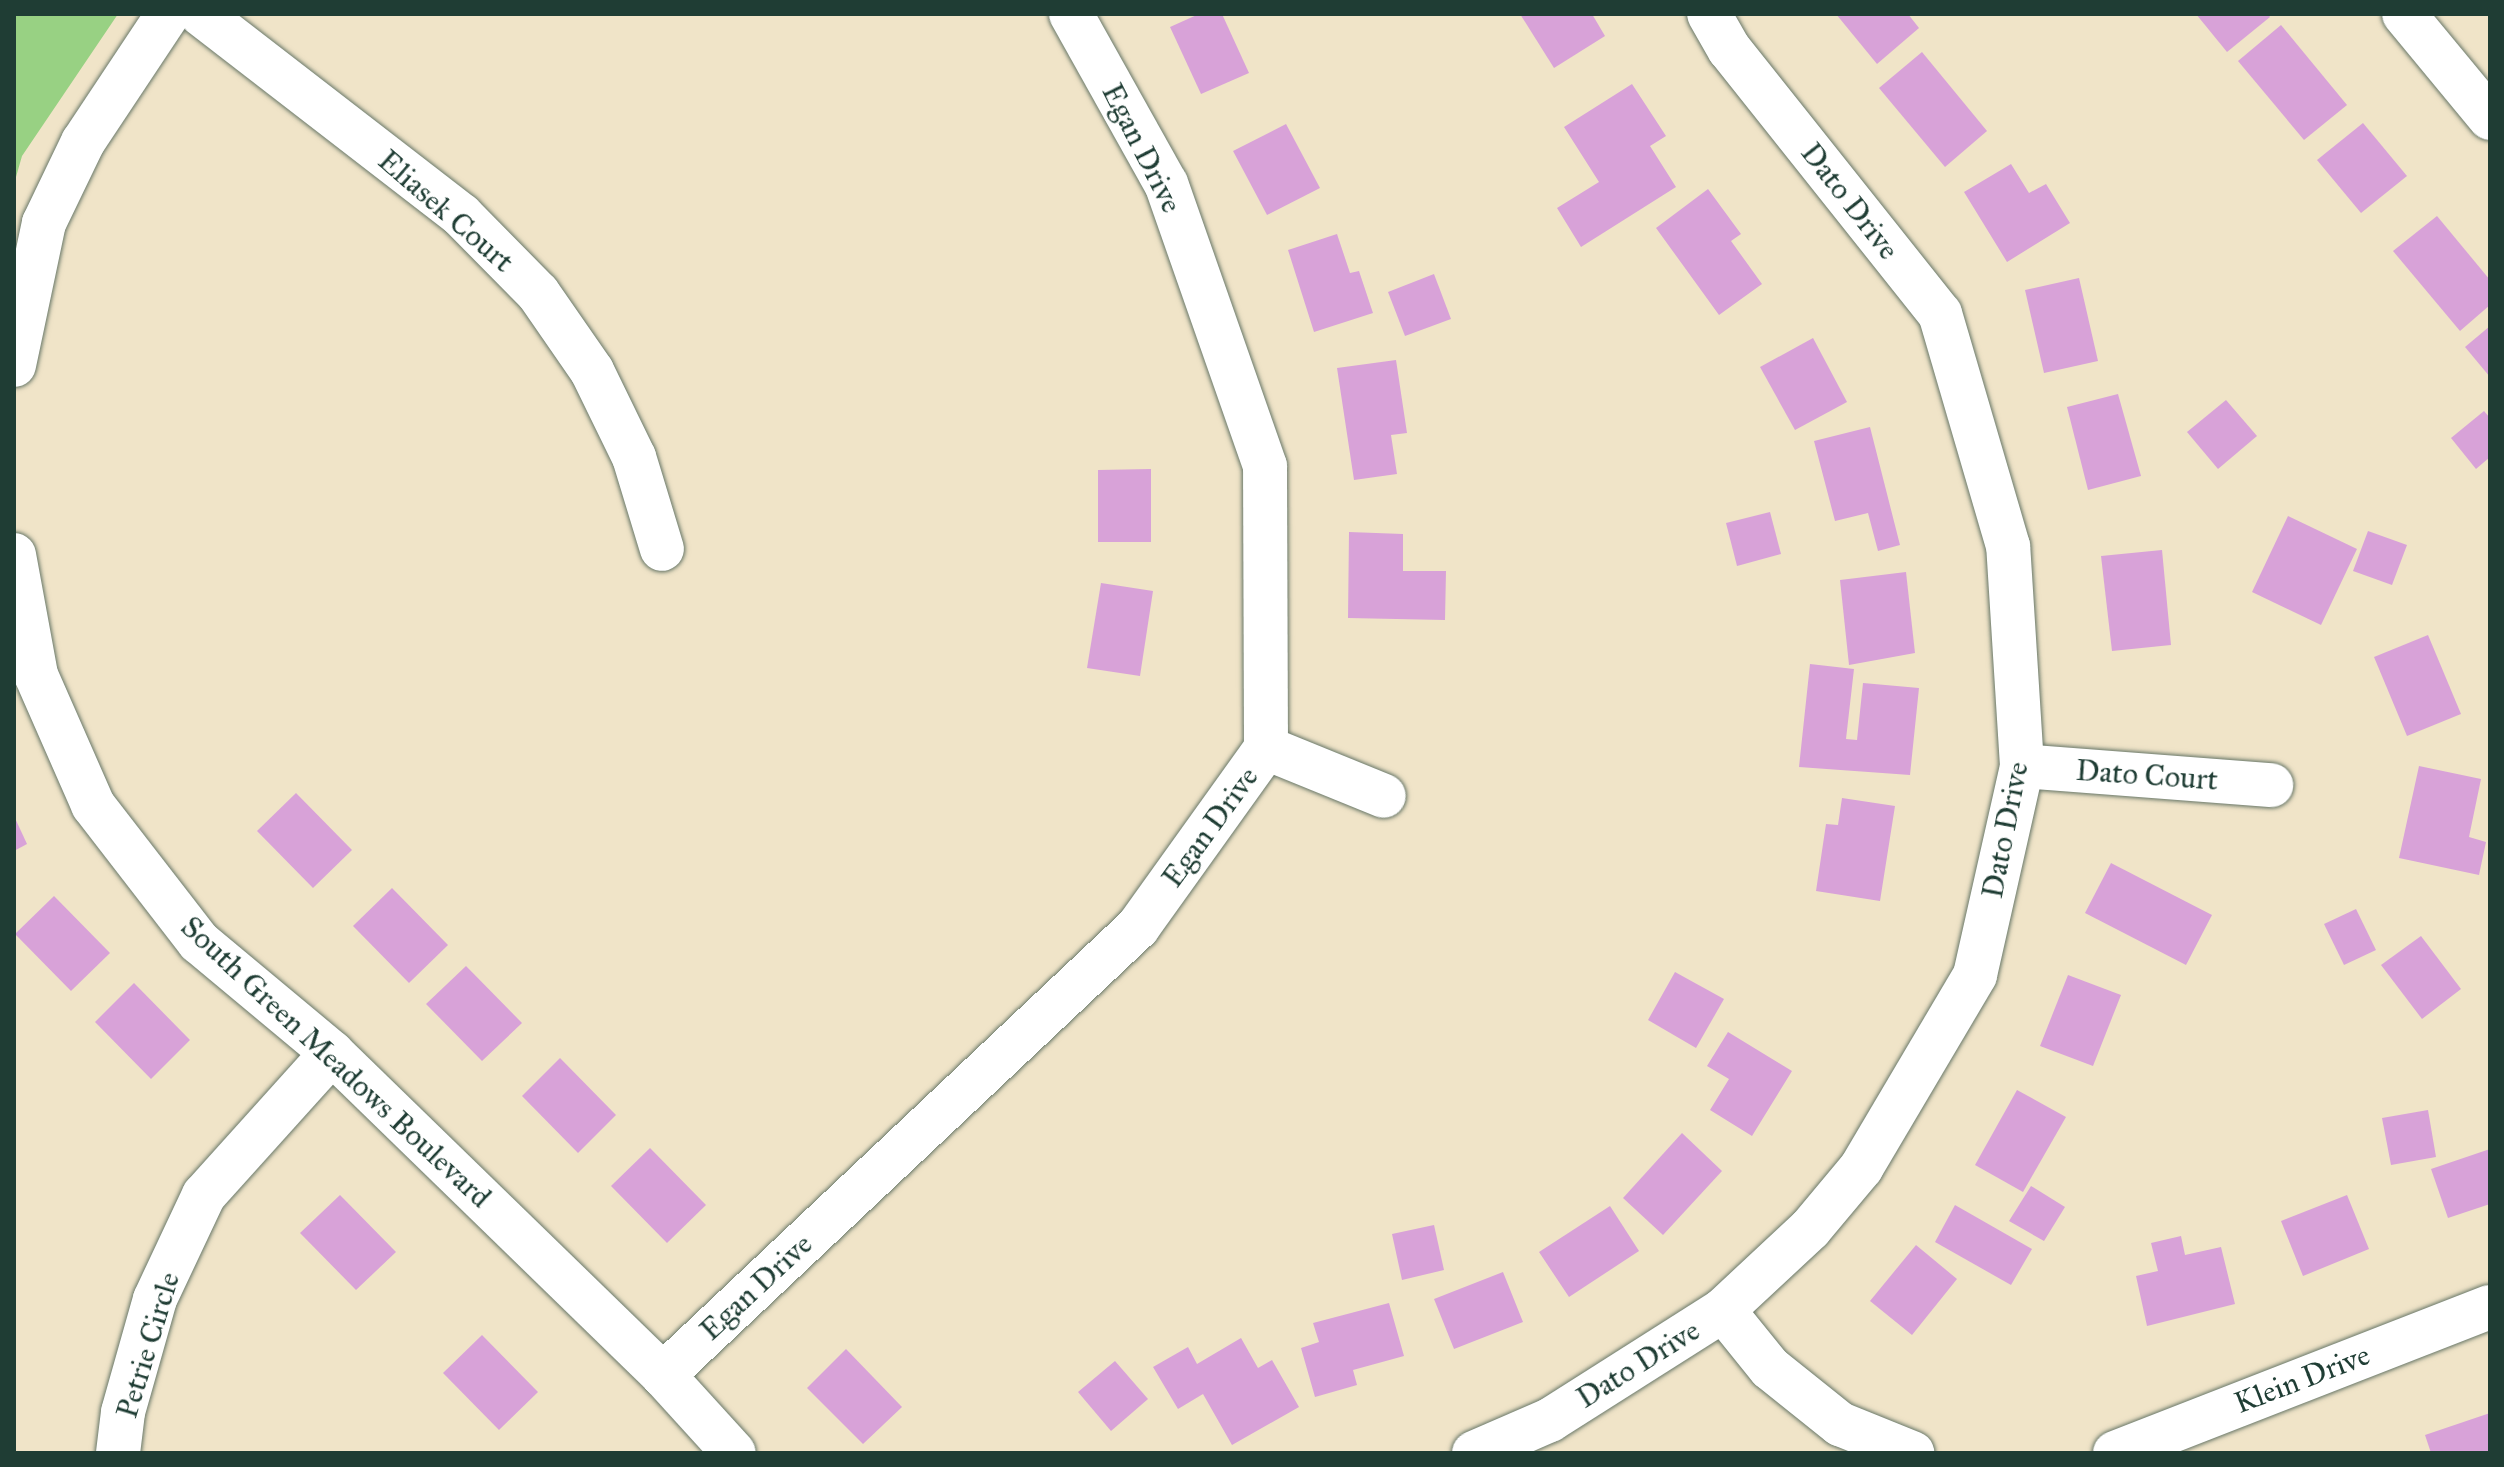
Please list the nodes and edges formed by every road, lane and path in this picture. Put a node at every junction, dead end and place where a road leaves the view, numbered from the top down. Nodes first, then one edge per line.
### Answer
1 (168, 14) edge
2 (201, 14) edge
3 (1071, 14) edge
4 (1709, 14) edge
5 (2404, 14) edge
6 (2490, 118) edge
7 (14, 365) edge
8 (662, 549) dead end
9 (14, 555) edge
10 (20, 618) edge
11 (1266, 748) junction
12 (2022, 766) junction
13 (2271, 785) dead end
14 (1384, 796) dead end
15 (332, 1053) junction
16 (2490, 1307) edge
17 (1723, 1310) junction
18 (663, 1375) junction
19 (118, 1453) edge
20 (734, 1453) edge
21 (1474, 1453) edge
22 (1912, 1453) edge
23 (2115, 1453) edge

1 - 7 street
2 - 8 street, Eliasek Court
3 - 11 street, Egan Drive
4 - 12 street, Dato Drive
5 - 6 street
9 - 10 street, South Green Meadows Boulevard
10 - 15 street, South Green Meadows Boulevard
11 - 14 street
11 - 18 street, Egan Drive
12 - 13 street, Dato Court
12 - 17 street, Dato Drive
15 - 18 street, South Green Meadows Boulevard
15 - 19 street, Petrie Circle
16 - 23 street, Klein Drive
17 - 21 street, Dato Drive
17 - 22 street
18 - 20 street, South Green Meadows Boulevard

